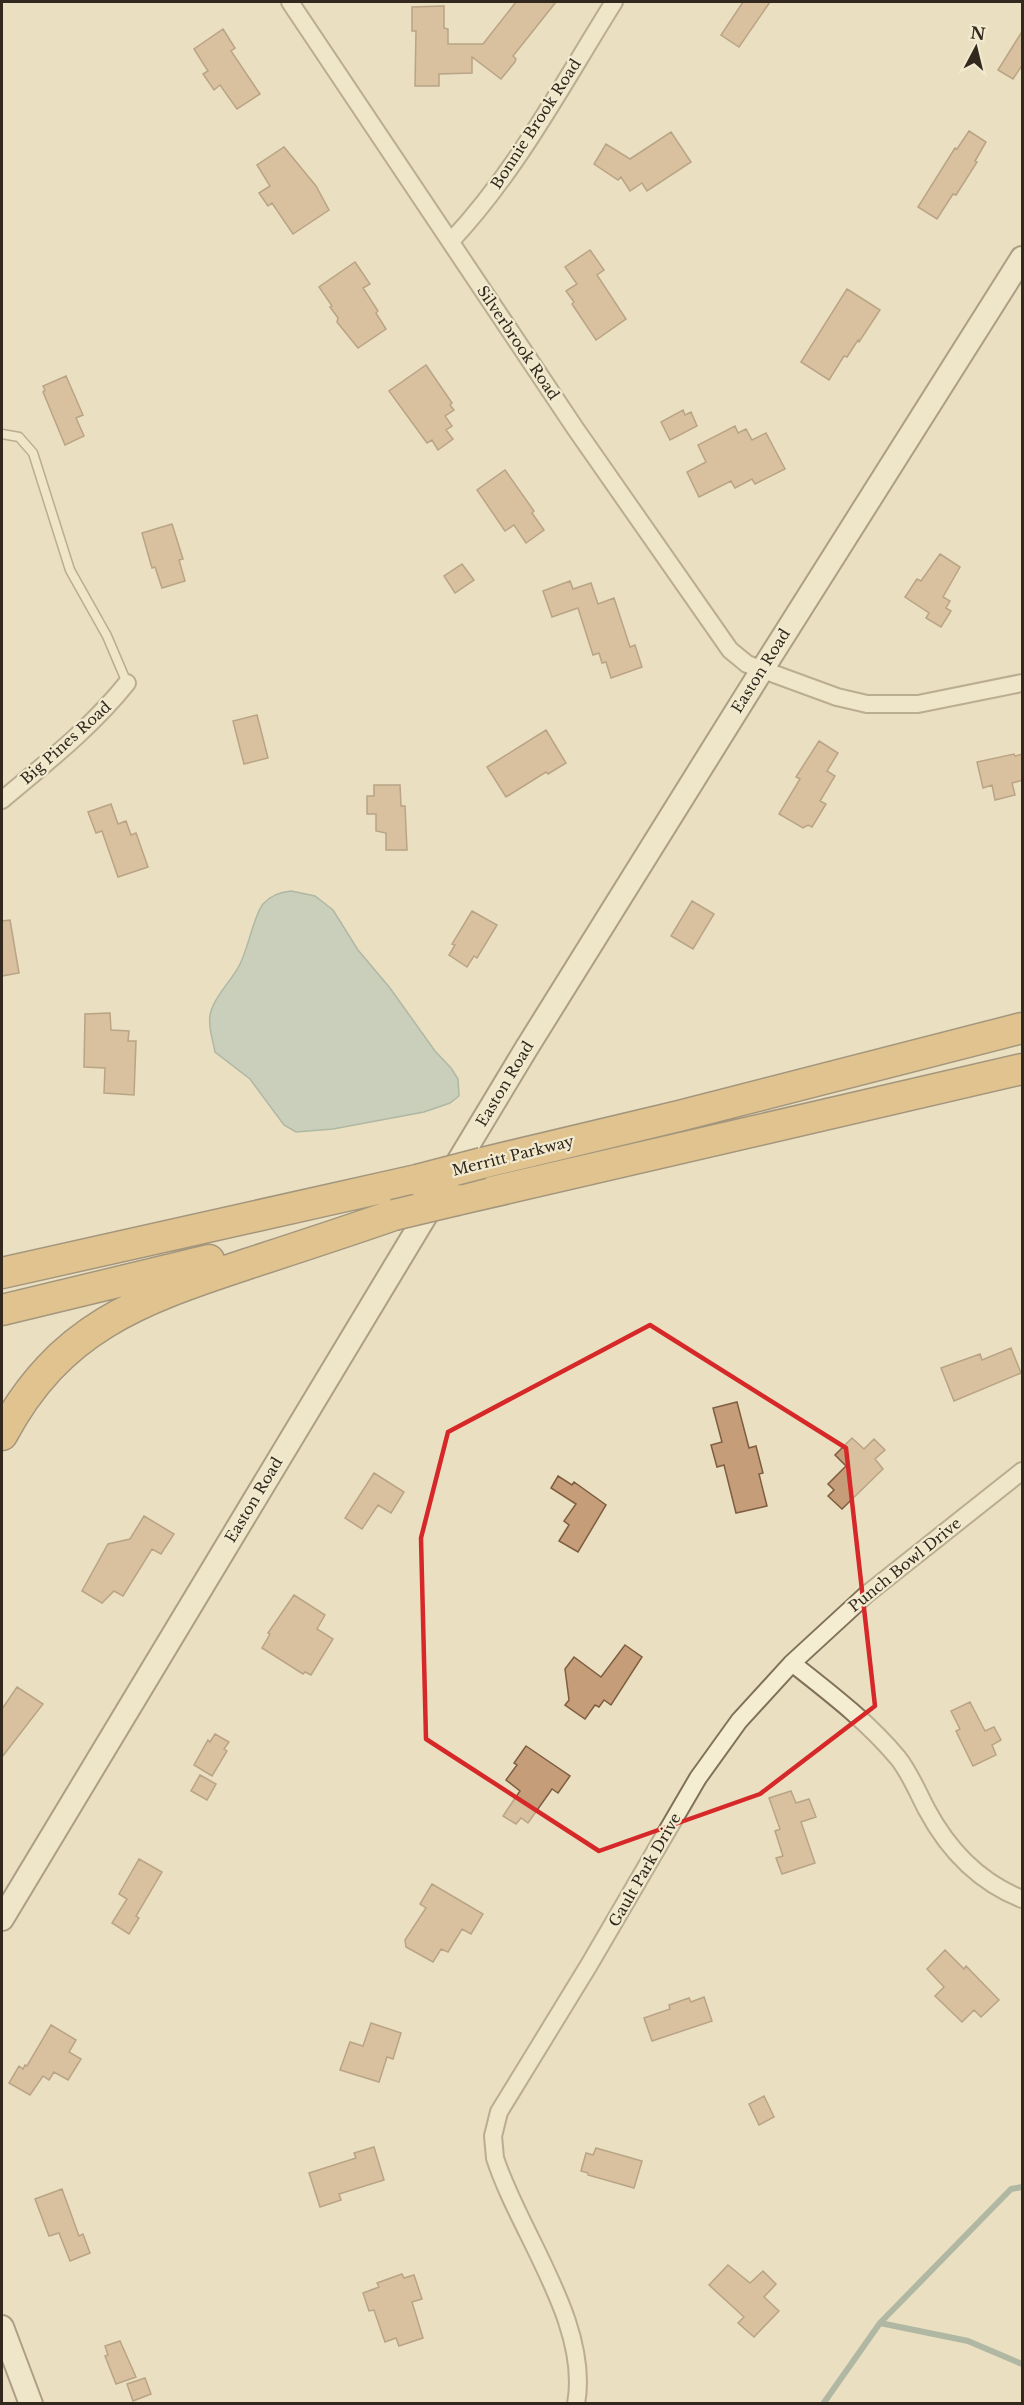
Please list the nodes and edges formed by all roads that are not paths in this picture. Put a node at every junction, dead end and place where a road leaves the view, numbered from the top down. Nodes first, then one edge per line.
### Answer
1 (290, 2) edge
2 (614, 2) edge
3 (451, 242) junction
4 (1023, 258) edge
5 (2, 434) edge
6 (762, 670) junction
7 (127, 683) joint
8 (1023, 683) edge
9 (2, 800) edge
10 (1023, 1028) edge
11 (1023, 1069) edge
12 (394, 1215) junction
13 (2, 1273) edge
14 (2, 1310) edge
15 (2, 1435) edge
16 (1023, 1472) edge
17 (792, 1663) junction
18 (1023, 1899) edge
19 (2, 1919) edge
20 (2, 2326) edge
21 (31, 2403) edge
22 (576, 2403) edge

1 - 3 street, Silverbrook Road
2 - 3 street, Bonnie Brook Road
3 - 6 street, Silverbrook Road
4 - 6 main road, Easton Road
5 - 7 lane
6 - 8 street, Silverbrook Road
6 - 19 main road, Easton Road
7 - 9 street, Big Pines Road
10 - 13 highway, Merritt Parkway, bridge
11 - 12 highway, Merritt Parkway, bridge
12 - 14 highway, Merritt Parkway
12 - 15 highway
16 - 17 street, Punch Bowl Drive
17 - 18 street
17 - 22 street, Gault Park Drive
20 - 21 main road

